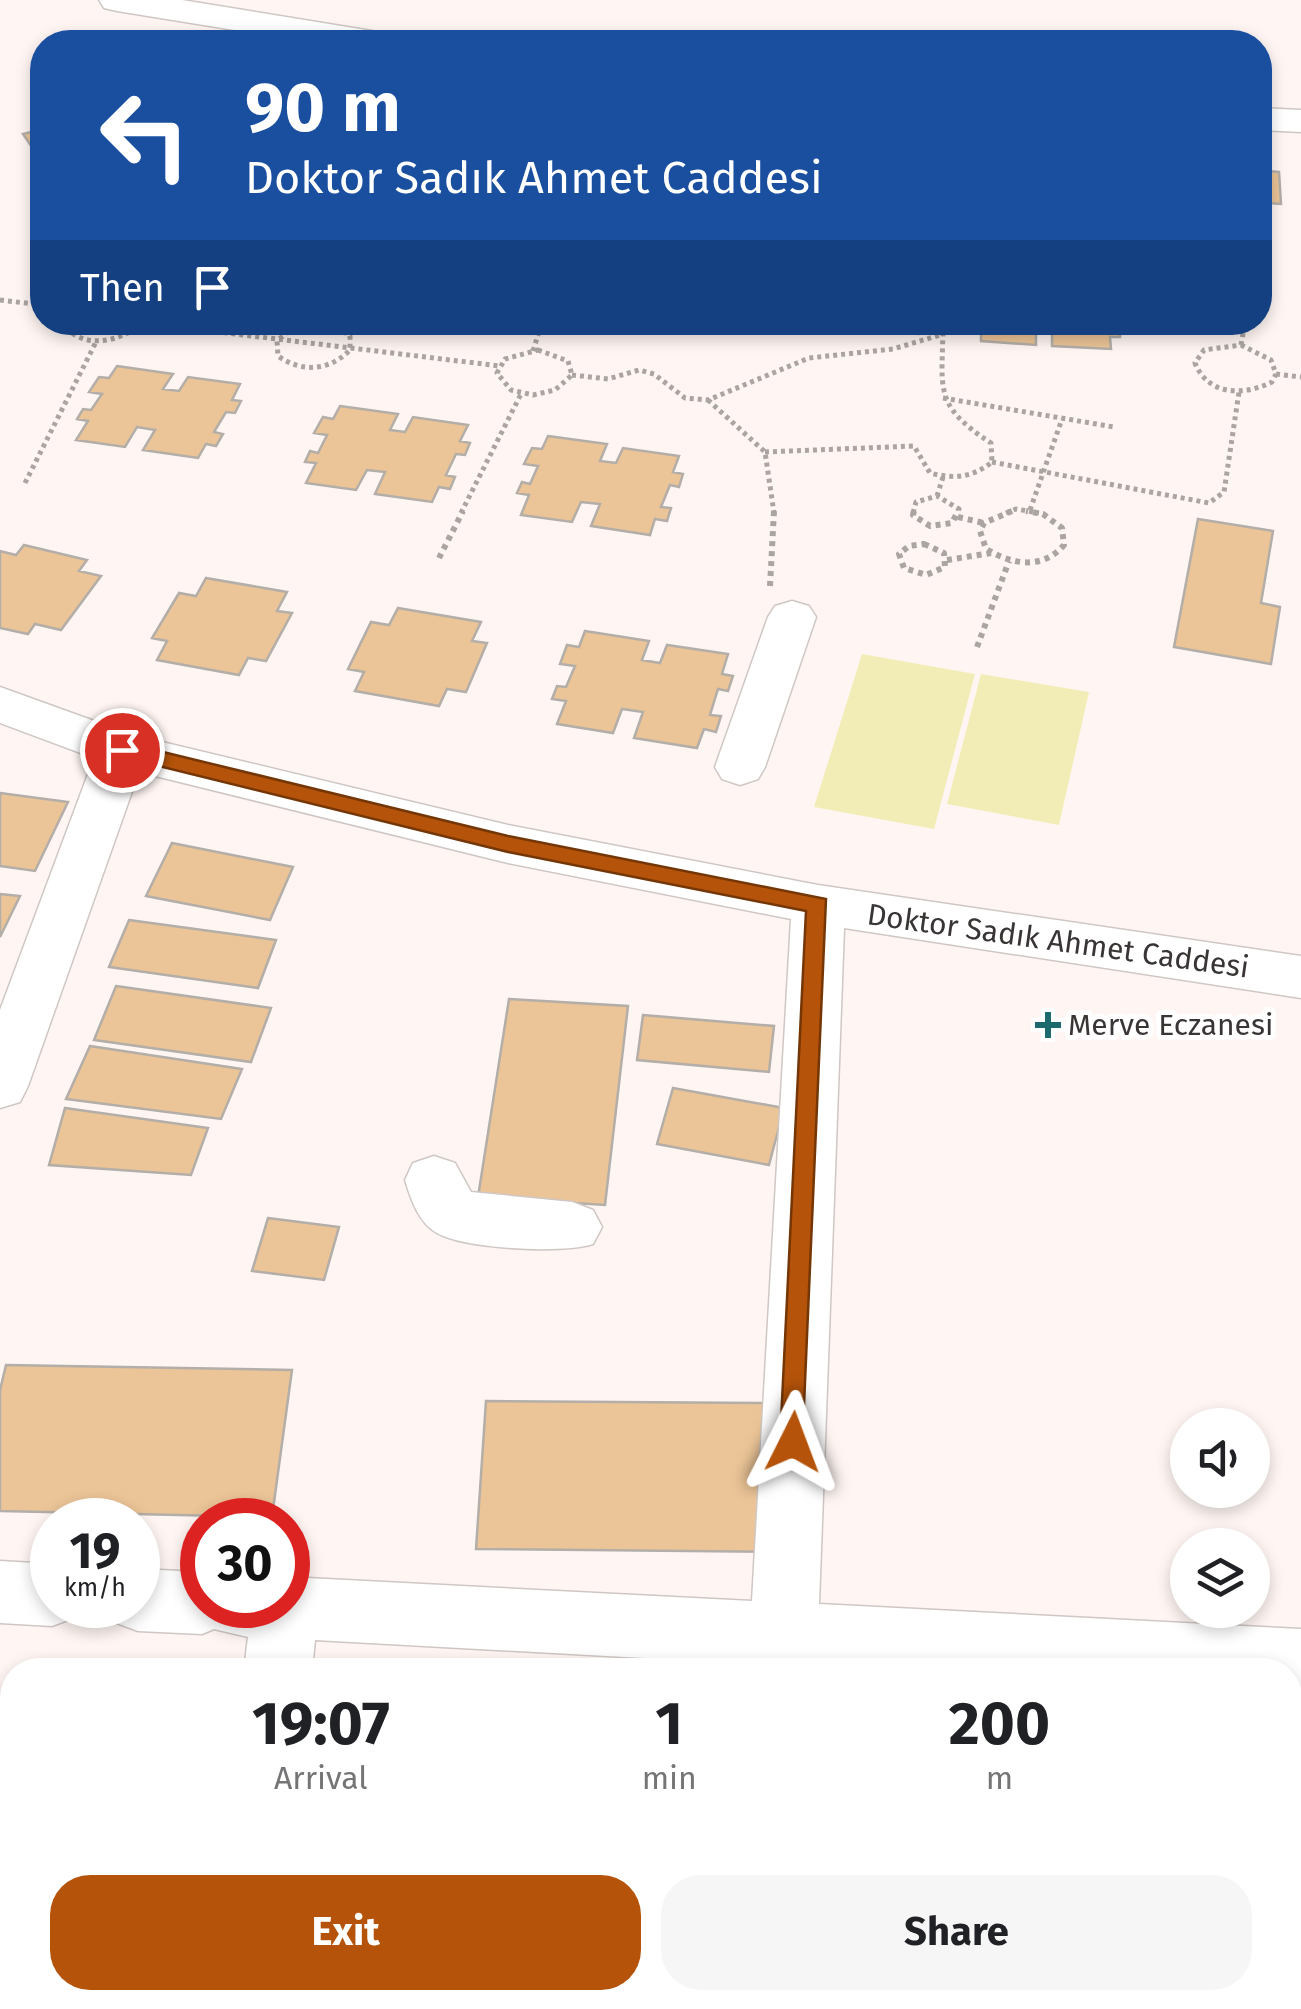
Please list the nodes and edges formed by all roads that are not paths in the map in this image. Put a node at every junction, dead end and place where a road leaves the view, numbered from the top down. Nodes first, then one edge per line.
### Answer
1 (117, 0) edge
2 (299, 30) edge
3 (1272, 120) edge
4 (1301, 121) edge
5 (781, 605) road end
6 (0, 704) edge
7 (122, 750) junction
8 (740, 767) dead end
9 (818, 905) junction
10 (1301, 977) edge
11 (0, 1086) edge
12 (434, 1180) dead end
13 (572, 1227) dead end
14 (0, 1592) edge
15 (30, 1594) edge
16 (265, 1628) edge
17 (785, 1653) edge
18 (970, 1658) edge

1 - 2 street
3 - 4 street
5 - 8 street
6 - 7 street, Doktor Sadık Ahmet Caddesi
7 - 9 street, Doktor Sadık Ahmet Caddesi
7 - 11 street
9 - 10 street, Doktor Sadık Ahmet Caddesi
9 - 17 street
12 - 13 street
14 - 15 street
16 - 17 street
17 - 18 street

